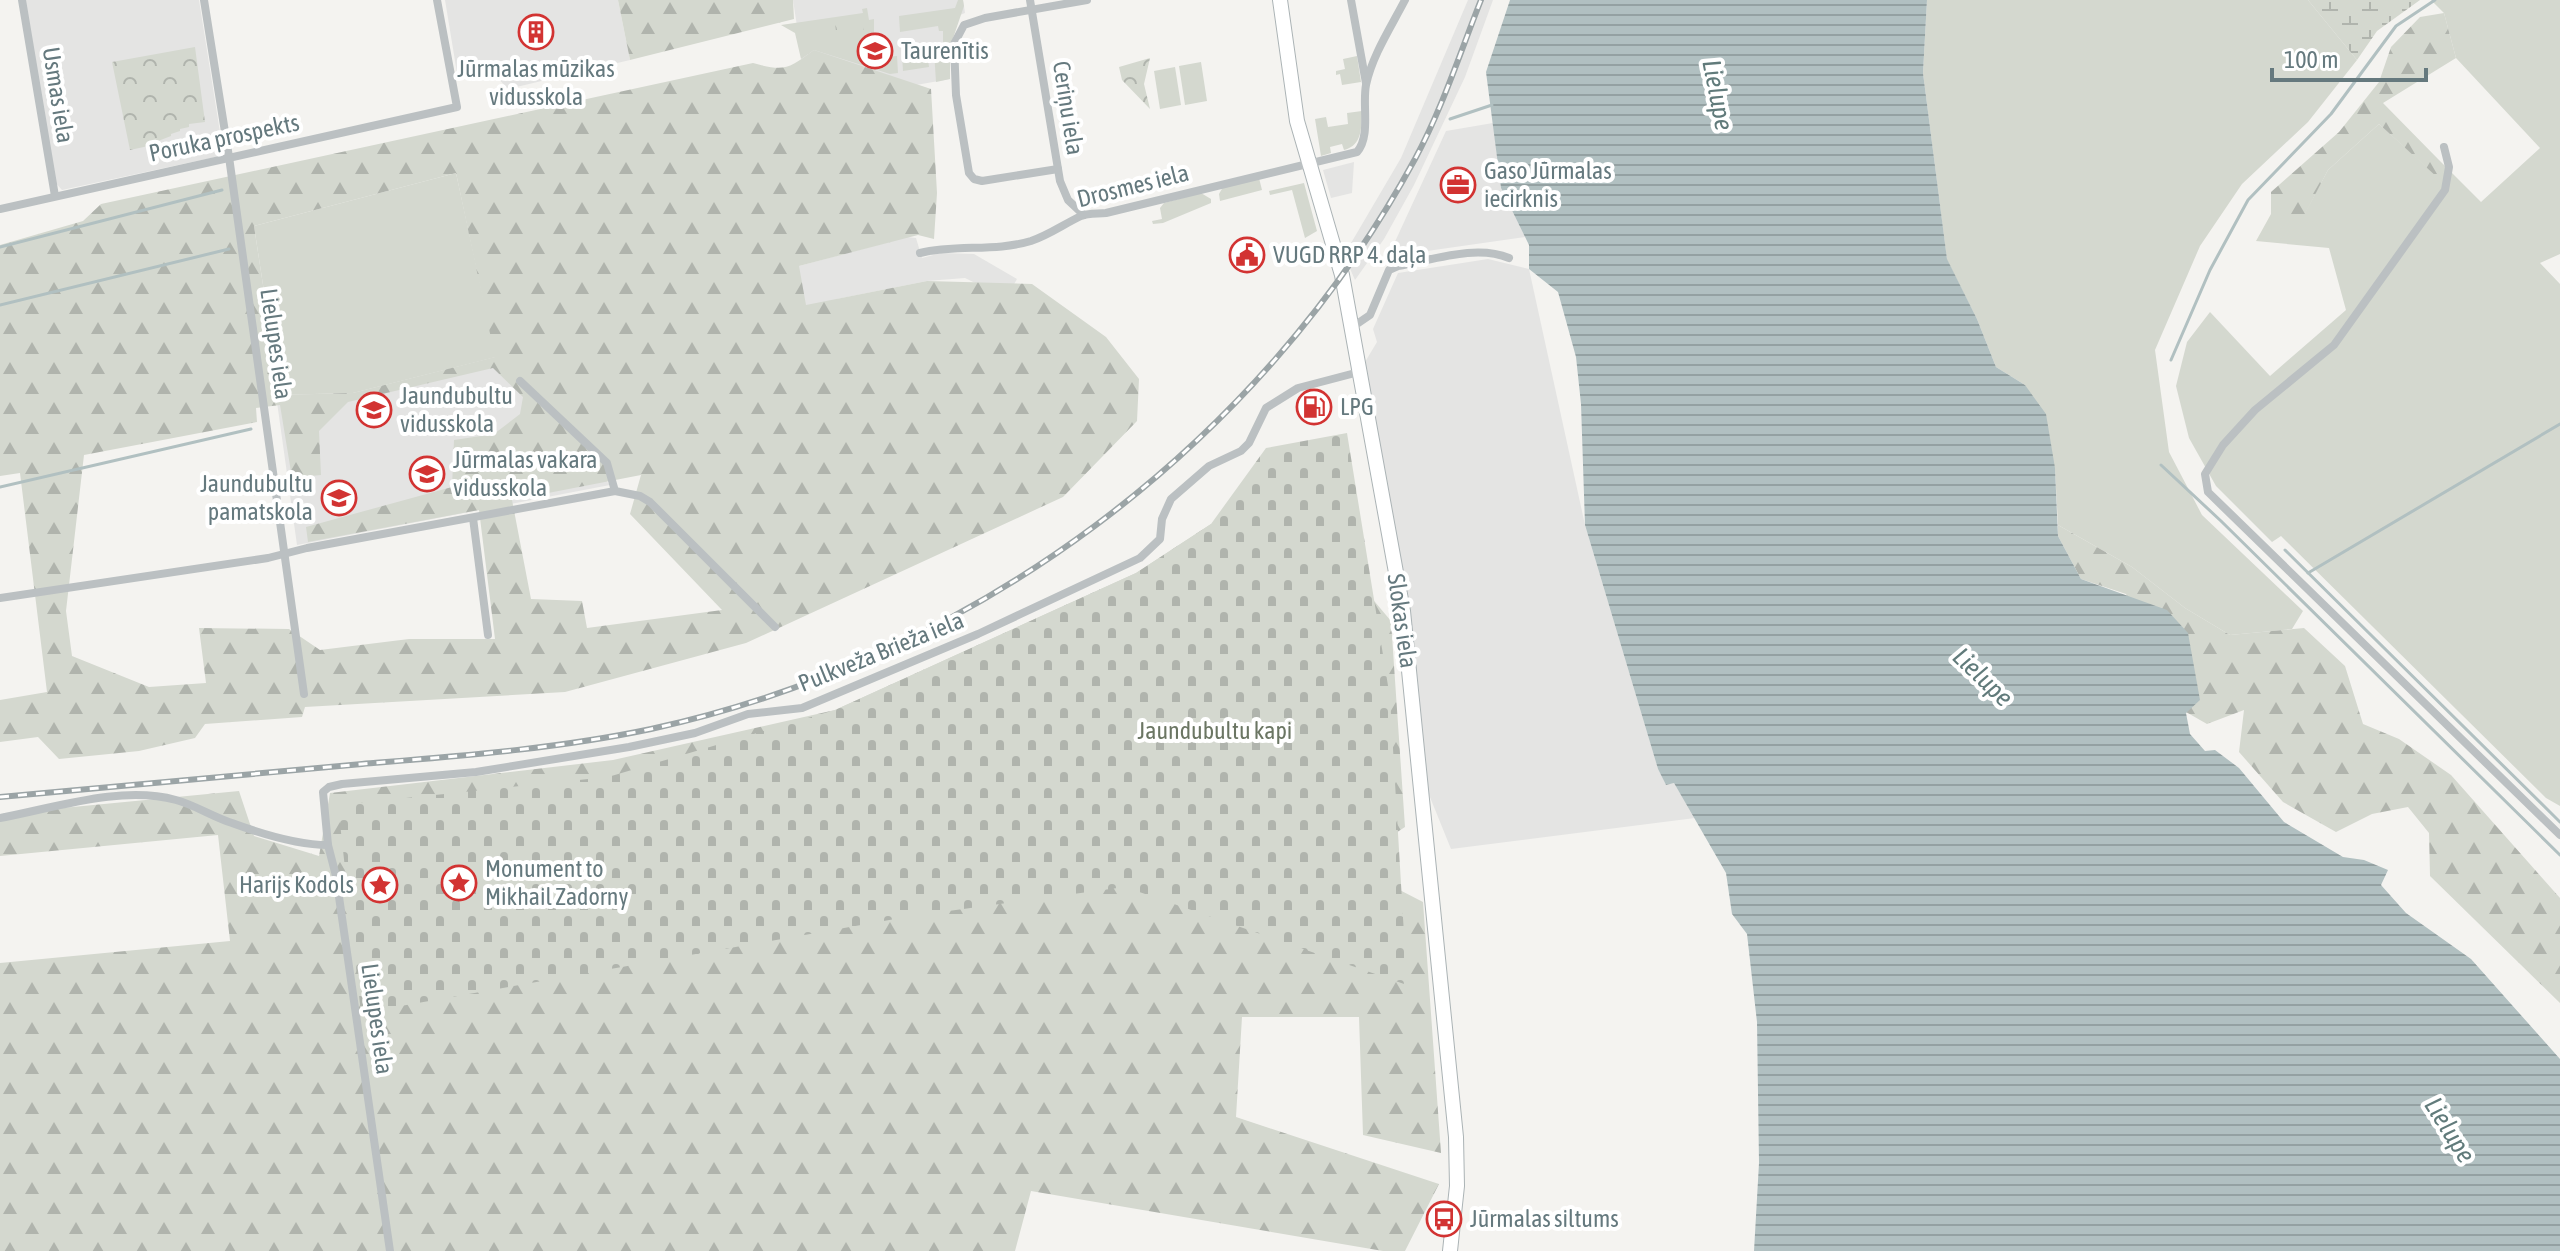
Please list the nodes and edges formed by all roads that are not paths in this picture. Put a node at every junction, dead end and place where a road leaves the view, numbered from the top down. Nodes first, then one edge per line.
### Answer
1 (22, 0) edge
2 (204, 0) edge
3 (437, 0) edge
4 (1087, 0) edge
5 (1280, 0) edge
6 (1351, 0) edge
7 (1405, 0) edge
8 (1031, 5) edge
9 (1366, 84) junction
10 (2444, 147) dead end
11 (229, 157) junction
12 (1308, 163) junction
13 (1058, 169) junction
14 (55, 196) junction
15 (0, 209) edge
16 (1084, 215) junction
17 (920, 253) dead end
18 (1509, 258) dead end
19 (1351, 328) junction
20 (1359, 372) junction
21 (520, 381) dead end
22 (615, 491) junction
23 (473, 518) junction
24 (284, 555) junction
25 (0, 598) edge
26 (775, 627) dead end
27 (488, 635) dead end
28 (304, 694) dead end
29 (323, 792) joint
30 (0, 818) edge
31 (2560, 835) edge
32 (328, 845) junction
33 (390, 1251) edge
34 (1450, 1251) edge

1 - 14 street, Usmas iela
2 - 11 street, Lielupes iela
3 - 11 street, Poruka prospekts
4 - 8 street
5 - 12 main road, Slokas iela
6 - 9 street
7 - 9 street
8 - 13 street, Ceriņu iela
8 - 13 street
9 - 12 street, Drosmes iela
10 - 31 street
11 - 14 street, Poruka prospekts
11 - 24 street, Lielupes iela
12 - 16 street, Drosmes iela
12 - 19 main road, Slokas iela
13 - 16 street, Ceriņu iela
14 - 15 street, Poruka prospekts
16 - 17 street, Drosmes iela
18 - 19 street
19 - 20 main road, Slokas iela
20 - 29 street, Pulkveža Brieža iela
20 - 34 main road, Slokas iela
21 - 22 street
22 - 23 street
22 - 26 street
23 - 24 street
23 - 27 street
24 - 25 street
24 - 28 street, Lielupes iela
29 - 32 street, Lielupes iela
30 - 32 street
32 - 33 street, Lielupes iela

